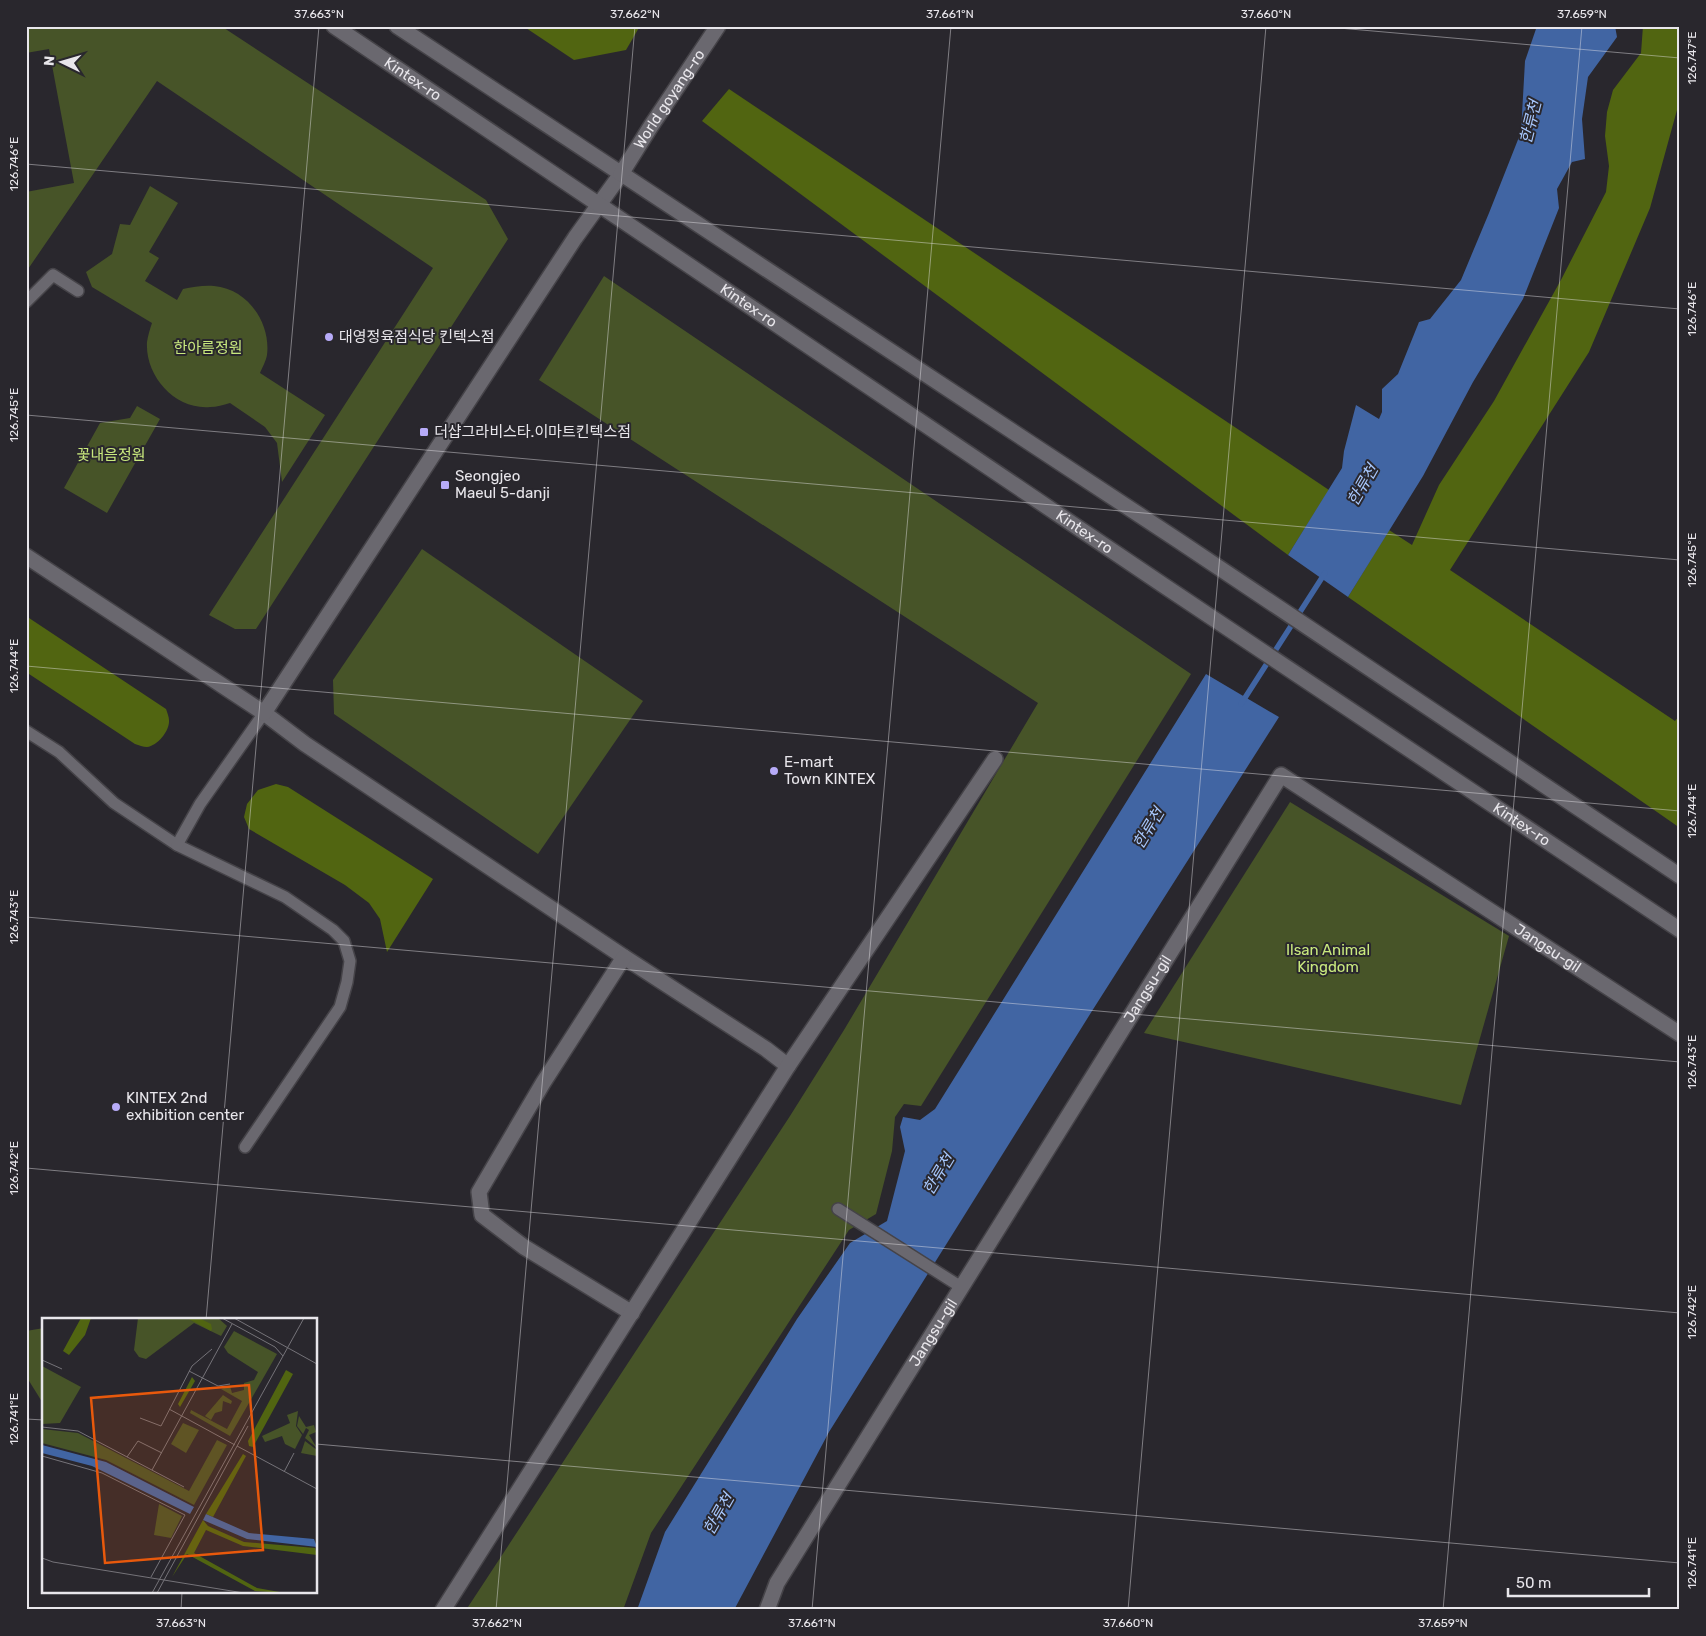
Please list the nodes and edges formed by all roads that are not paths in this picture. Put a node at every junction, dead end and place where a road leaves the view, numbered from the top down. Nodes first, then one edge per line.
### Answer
1 (334, 26) edge
2 (397, 26) edge
3 (718, 26) edge
4 (621, 174) junction
5 (598, 205) junction
6 (78, 290) dead end
7 (26, 302) edge
8 (26, 556) edge
9 (264, 713) junction
10 (26, 730) edge
11 (995, 759) dead end
12 (177, 845) junction
13 (1680, 876) edge
14 (1680, 930) edge
15 (624, 957) junction
16 (1680, 1034) edge
17 (788, 1066) junction
18 (245, 1147) dead end
19 (838, 1209) dead end
20 (962, 1287) junction
21 (632, 1314) junction
22 (443, 1610) edge
23 (767, 1610) edge

1 - 5 street, Kintex-ro
2 - 4 street
3 - 4 street, World goyang-ro
4 - 5 street, World goyang-ro
4 - 13 street
5 - 9 street, World goyang-ro
5 - 14 street, Kintex-ro
6 - 7 lane
8 - 9 street
9 - 12 lane
9 - 15 street
10 - 12 lane
11 - 17 street
12 - 18 lane
15 - 17 street
15 - 21 street
16 - 20 street, Jangsu-gil
17 - 21 street
19 - 20 lane
20 - 23 street, Jangsu-gil
21 - 22 street

